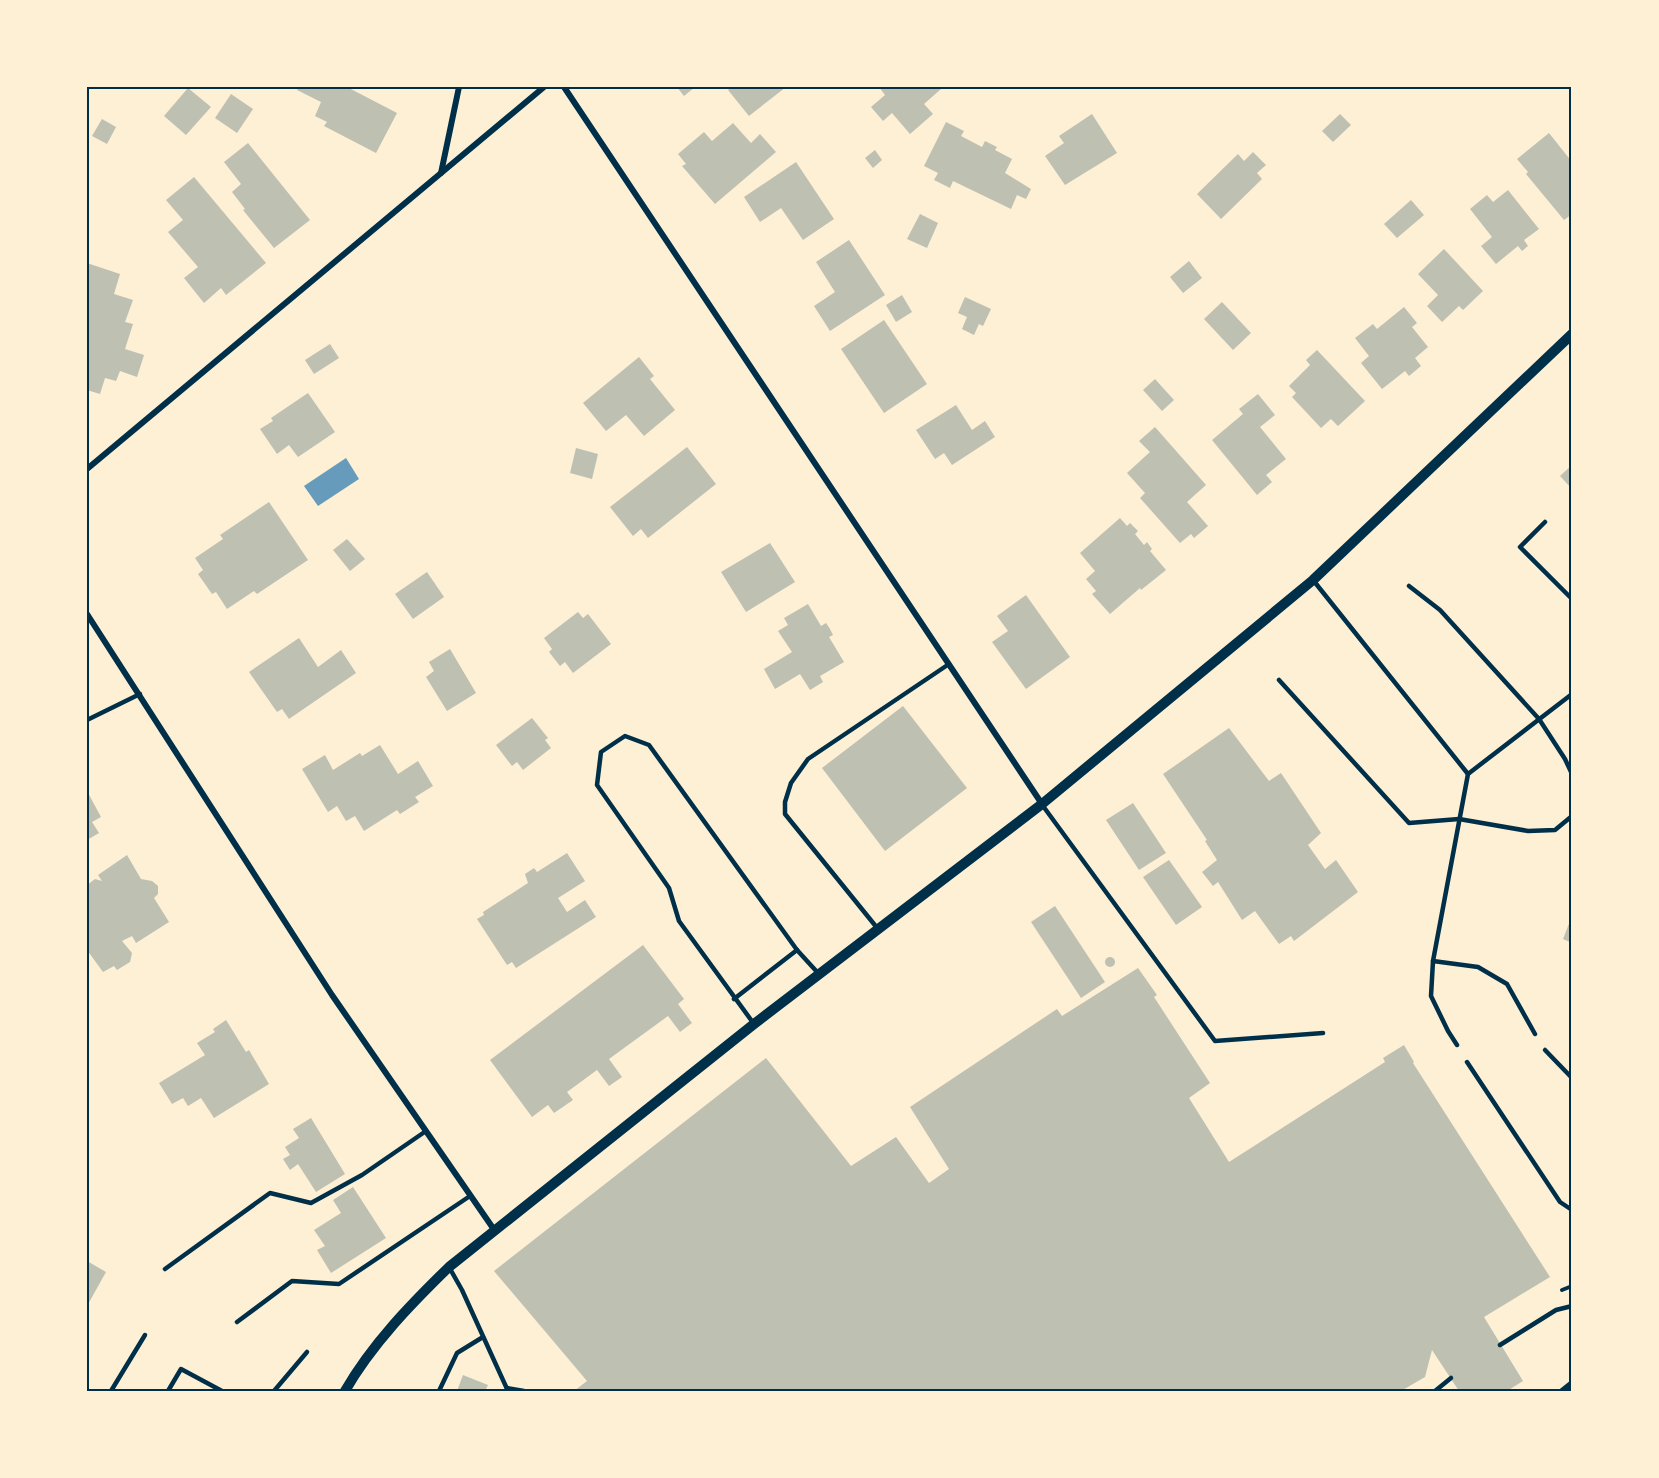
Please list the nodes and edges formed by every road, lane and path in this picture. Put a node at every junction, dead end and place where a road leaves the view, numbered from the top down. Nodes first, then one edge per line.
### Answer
1 (459, 87) edge
2 (544, 87) edge
3 (564, 87) edge
4 (441, 173) junction
5 (1572, 334) edge
6 (87, 469) edge
7 (1545, 522) dead end
8 (1313, 580) junction
9 (1409, 586) dead end
10 (1572, 599) edge
11 (87, 614) edge
12 (949, 664) junction
13 (1279, 680) dead end
14 (140, 694) junction
15 (1572, 694) edge
16 (1539, 719) junction
17 (87, 720) edge
18 (1468, 774) junction
19 (1572, 774) edge
20 (1042, 804) junction
21 (1572, 816) edge
22 (1460, 819) junction
23 (878, 929) junction
24 (797, 950) junction
25 (1433, 961) junction
26 (819, 974) junction
27 (734, 999) junction
28 (754, 1024) junction
29 (1323, 1033) dead end
30 (1535, 1034) dead end
31 (1457, 1045) dead end
32 (1545, 1050) dead end
33 (1467, 1062) dead end
34 (1572, 1078) edge
35 (426, 1131) junction
36 (470, 1196) junction
37 (1572, 1210) edge
38 (495, 1231) junction
39 (449, 1267) junction
40 (165, 1269) dead end
41 (1572, 1306) edge
42 (237, 1322) dead end
43 (145, 1335) dead end
44 (483, 1337) junction
45 (1500, 1345) dead end
46 (307, 1352) dead end
47 (1450, 1378) dead end
48 (1572, 1383) edge
49 (507, 1390) edge
50 (111, 1391) edge
51 (168, 1391) edge
52 (222, 1391) edge
53 (274, 1391) edge
54 (345, 1391) edge
55 (439, 1391) edge
56 (524, 1391) edge
57 (1435, 1391) edge
58 (1562, 1391) edge

1 - 4 street
2 - 4 street
3 - 12 street
4 - 6 street
5 - 8 street
7 - 10 lane
8 - 18 lane
8 - 20 street
9 - 16 lane
11 - 14 street
12 - 20 street
12 - 23 lane
13 - 22 lane
14 - 17 lane
14 - 35 street
15 - 16 lane
16 - 18 lane
16 - 19 lane
18 - 22 lane
20 - 23 street
20 - 29 lane
21 - 22 lane
22 - 25 lane
23 - 26 street
24 - 26 lane
24 - 27 lane
24 - 27 lane
25 - 30 lane
25 - 31 lane
26 - 28 street
27 - 28 lane
28 - 38 street
32 - 34 lane
33 - 37 lane
35 - 36 street
35 - 40 lane
36 - 38 street
36 - 42 lane
38 - 39 street
39 - 44 lane
39 - 54 street
41 - 45 lane
43 - 50 lane
44 - 49 lane
44 - 55 lane
46 - 53 lane
47 - 57 lane
48 - 58 street
49 - 56 lane
51 - 52 lane

